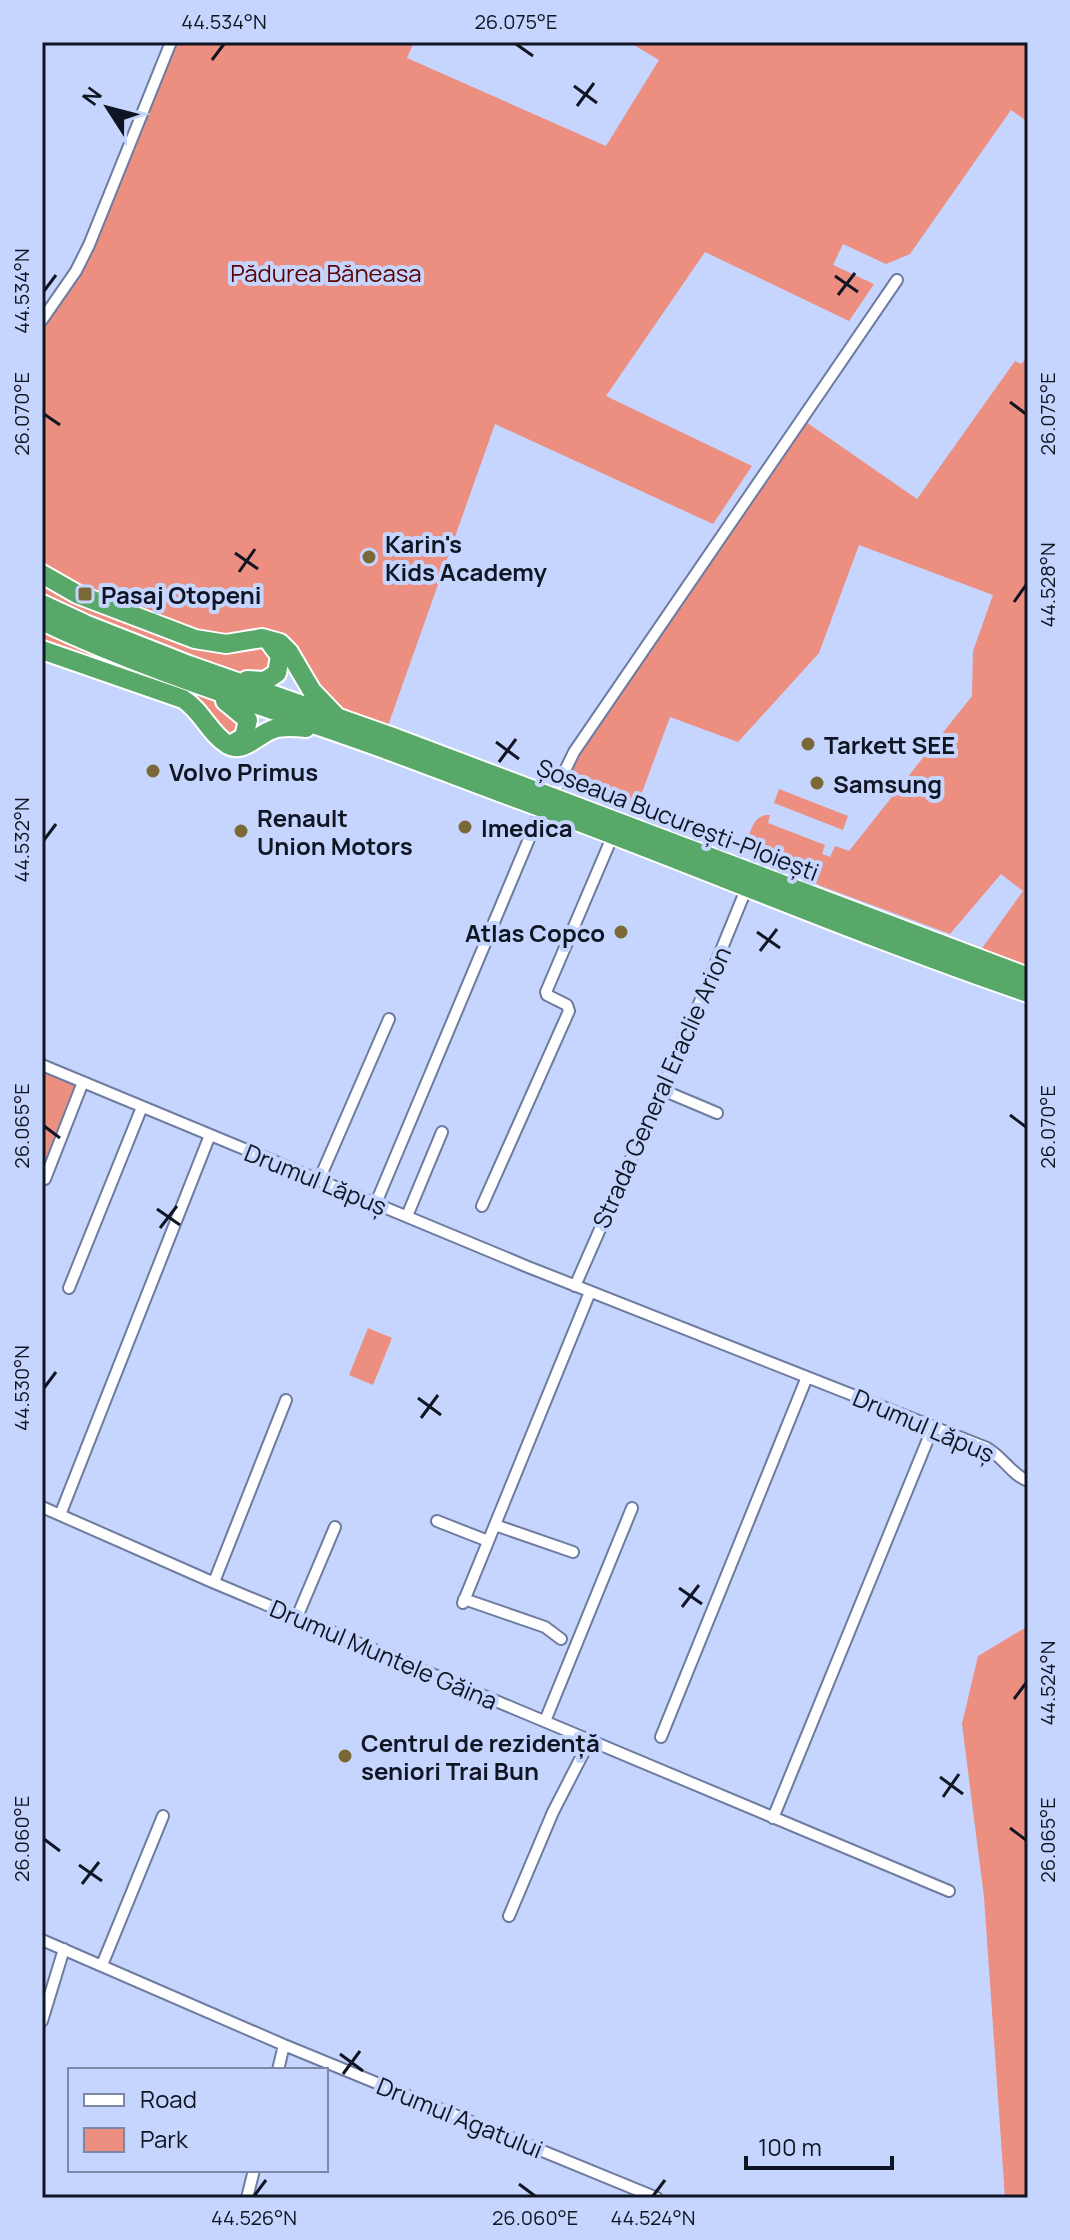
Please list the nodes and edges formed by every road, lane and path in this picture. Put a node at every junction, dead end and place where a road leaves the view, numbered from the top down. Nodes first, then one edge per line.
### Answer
1 (171, 42) edge
2 (897, 280) dead end
3 (42, 320) edge
4 (42, 574) edge
5 (42, 604) edge
6 (42, 621) edge
7 (262, 638) junction
8 (42, 650) edge
9 (187, 672) junction
10 (209, 680) junction
11 (333, 724) junction
12 (227, 744) junction
13 (547, 802) junction
14 (613, 835) junction
15 (747, 887) junction
16 (1028, 977) edge
17 (1028, 993) edge
18 (389, 1019) dead end
19 (42, 1065) edge
20 (83, 1082) junction
21 (660, 1089) junction
22 (142, 1107) junction
23 (717, 1113) dead end
24 (442, 1132) dead end
25 (210, 1135) junction
26 (45, 1179) dead end
27 (319, 1180) junction
28 (376, 1203) junction
29 (482, 1206) dead end
30 (407, 1216) junction
31 (575, 1286) junction
32 (69, 1288) dead end
33 (590, 1292) junction
34 (807, 1377) junction
35 (286, 1400) dead end
36 (933, 1427) junction
37 (1028, 1481) edge
38 (42, 1507) edge
39 (632, 1508) dead end
40 (60, 1515) junction
41 (437, 1521) dead end
42 (495, 1525) junction
43 (335, 1527) dead end
44 (488, 1541) junction
45 (573, 1552) dead end
46 (214, 1582) junction
47 (297, 1617) junction
48 (561, 1639) dead end
49 (545, 1721) junction
50 (661, 1737) dead end
51 (590, 1740) junction
52 (163, 1816) dead end
53 (773, 1818) junction
54 (949, 1891) dead end
55 (509, 1916) dead end
56 (42, 1940) edge
57 (64, 1949) junction
58 (102, 1965) junction
59 (42, 2021) edge
60 (284, 2045) junction
61 (278, 2068) edge
62 (254, 2172) edge
63 (247, 2198) edge
64 (657, 2198) edge

1 - 3 street
2 - 13 street
4 - 7 highway
5 - 9 highway, Șoseaua București-Ploiești
6 - 9 highway, Șoseaua București-Ploiești
7 - 10 highway
7 - 11 highway
8 - 12 highway
9 - 10 highway, Șoseaua București-Ploiești
10 - 11 highway, Șoseaua București-Ploiești
10 - 12 highway
11 - 12 highway
11 - 13 highway, Șoseaua București-Ploiești
13 - 14 highway, Șoseaua București-Ploiești
13 - 16 highway, Șoseaua București-Ploiești
13 - 28 street, Șoseaua București-Ploiești
14 - 15 highway, Șoseaua București-Ploiești
14 - 29 street, Șoseaua București-Ploiești
15 - 17 highway, Șoseaua București-Ploiești
15 - 21 street, Strada General Eraclie Arion
18 - 27 street
19 - 20 street, Drumul Lăpuș
20 - 22 street, Drumul Lăpuș
20 - 26 street
21 - 23 street
21 - 31 street, Strada General Eraclie Arion
22 - 25 street, Drumul Lăpuș
22 - 32 street
24 - 30 street
25 - 27 street, Drumul Lăpuș
25 - 40 street
27 - 28 street, Drumul Lăpuș
28 - 30 street, Drumul Lăpuș
30 - 31 street, Drumul Lăpuș
31 - 33 street, Drumul Lăpuș
33 - 34 street, Drumul Lăpuș
33 - 42 street
34 - 36 street, Drumul Lăpuș
34 - 50 street
35 - 46 street
36 - 37 street, Drumul Lăpuș
36 - 53 street
38 - 40 street, Drumul Muntele Găina
39 - 49 street
40 - 46 street, Drumul Muntele Găina
41 - 44 street
42 - 44 street
42 - 45 street
43 - 47 street
44 - 48 street
46 - 47 street, Drumul Muntele Găina
47 - 49 street, Drumul Muntele Găina
49 - 51 street, Drumul Muntele Găina
51 - 53 street, Drumul Muntele Găina
51 - 55 street
52 - 58 street
53 - 54 street, Drumul Muntele Găina
56 - 57 street, Drumul Agatului
57 - 58 street, Drumul Agatului
57 - 59 street
58 - 60 street, Drumul Agatului
60 - 61 street
60 - 64 street, Drumul Agatului
62 - 63 street

